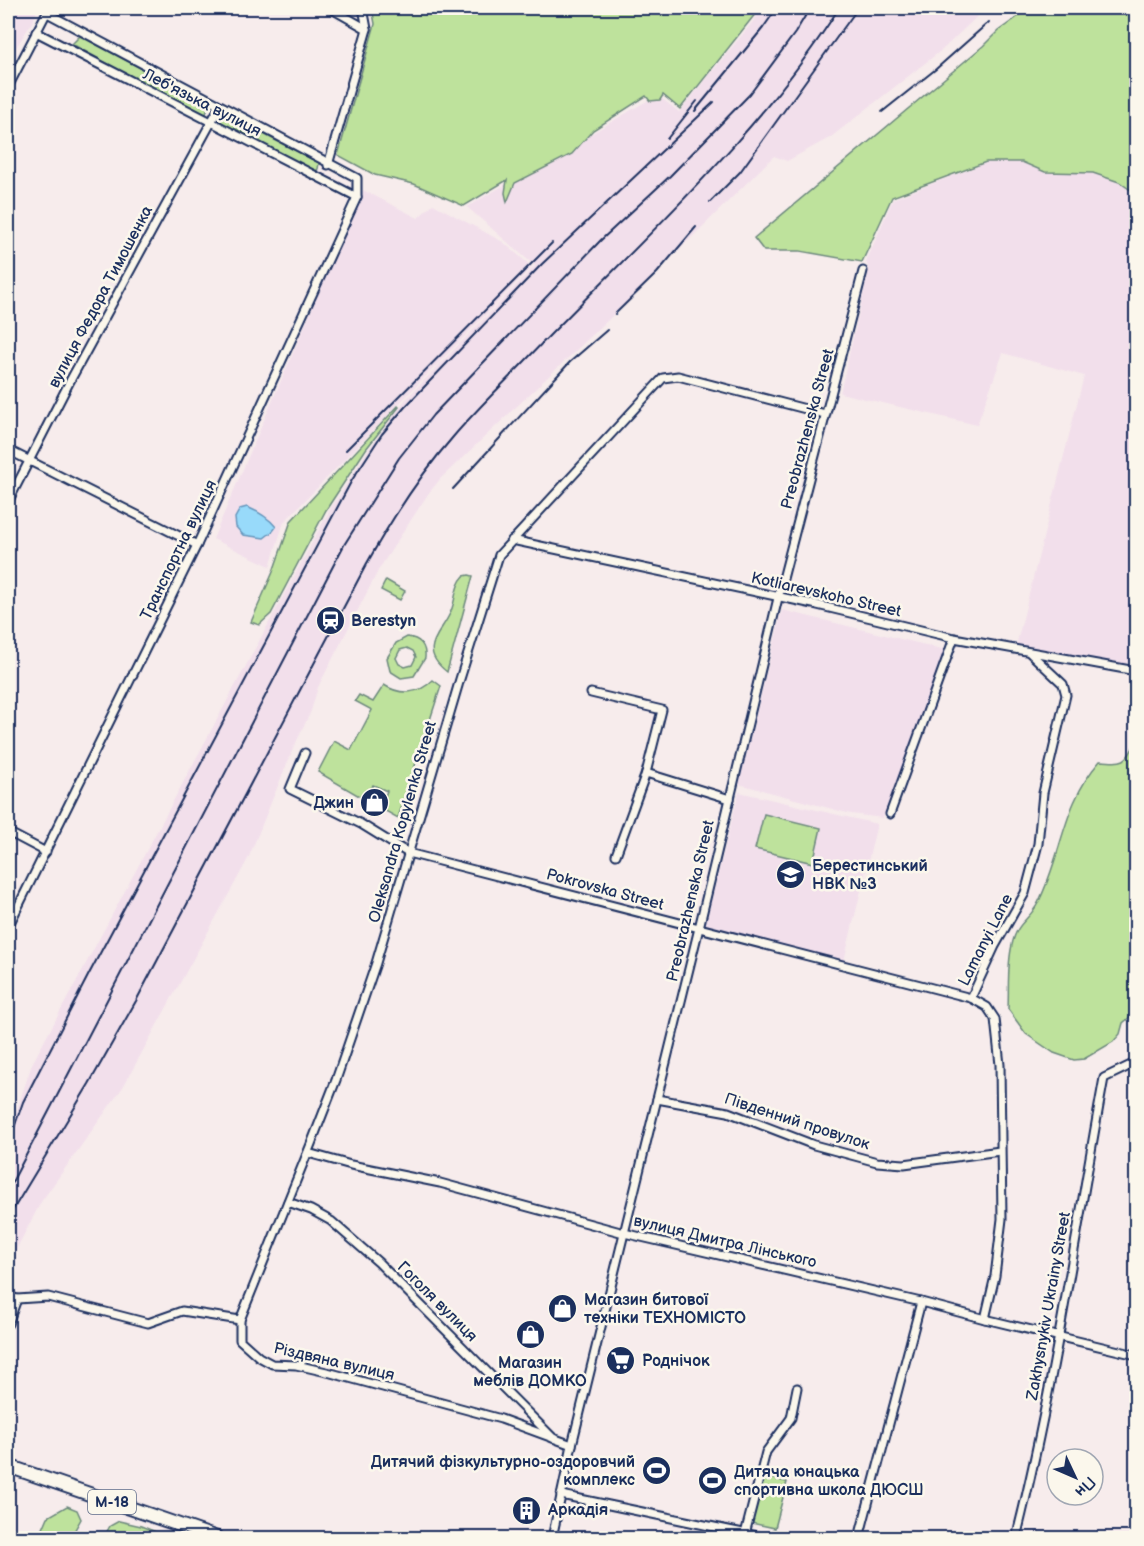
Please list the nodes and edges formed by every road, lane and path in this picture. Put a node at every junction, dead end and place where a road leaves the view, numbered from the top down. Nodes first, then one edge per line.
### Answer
1 (330, 8) edge
2 (363, 8) edge
3 (48, 10) edge
4 (367, 29) junction
5 (36, 32) junction
6 (8, 87) edge
7 (220, 106) junction
8 (210, 123) junction
9 (328, 165) junction
10 (357, 178) joint
11 (357, 197) junction
12 (863, 272) dead end
13 (825, 414) junction
14 (8, 450) edge
15 (28, 461) junction
16 (8, 502) edge
17 (512, 540) junction
18 (197, 546) junction
19 (778, 598) junction
20 (954, 638) junction
21 (1030, 652) junction
22 (1136, 671) edge
23 (591, 693) dead end
24 (305, 753) dead end
25 (646, 773) junction
26 (730, 799) junction
27 (890, 814) dead end
28 (8, 832) edge
29 (46, 852) junction
30 (408, 853) junction
31 (616, 855) dead end
32 (8, 927) edge
33 (699, 928) junction
34 (971, 998) junction
35 (1137, 1065) edge
36 (657, 1099) junction
37 (1000, 1151) junction
38 (308, 1153) junction
39 (288, 1202) junction
40 (624, 1233) junction
41 (8, 1296) edge
42 (17, 1299) junction
43 (921, 1302) junction
44 (985, 1319) junction
45 (240, 1320) junction
46 (8, 1324) edge
47 (1058, 1336) junction
48 (1137, 1355) edge
49 (797, 1388) dead end
50 (554, 1440) junction
51 (572, 1445) junction
52 (8, 1466) edge
53 (561, 1495) junction
54 (745, 1534) junction
55 (217, 1539) edge
56 (552, 1539) edge
57 (767, 1539) edge
58 (859, 1539) edge
59 (1016, 1539) edge

1 - 4 street
2 - 4 street
3 - 5 street
3 - 7 street, Леб'язька вулиця
4 - 9 street
5 - 6 street
5 - 8 street, Леб'язька вулиця
7 - 8 street, вулиця Федора Тимошенка
7 - 9 street, Леб'язька вулиця
8 - 11 street, Леб'язька вулиця
8 - 15 street, вулиця Федора Тимошенка
9 - 10 street, Леб'язька вулиця
10 - 11 street, Транспортна вулиця
11 - 18 street, Транспортна вулиця
12 - 13 street, Preobrazhenska Street
13 - 17 street, Oleksandra Kopylenka Street
13 - 19 street, Preobrazhenska Street
14 - 15 street
15 - 16 street, вулиця Федора Тимошенка
15 - 18 street
17 - 19 street, Kotliarevskoho Street
17 - 30 street, Oleksandra Kopylenka Street
18 - 29 street, Транспортна вулиця
19 - 20 street, Kotliarevskoho Street
19 - 26 street, Preobrazhenska Street
20 - 21 street, Kotliarevskoho Street
20 - 27 street
21 - 22 street, Kotliarevskoho Street
21 - 34 street, Lamanyi Lane
23 - 25 street
24 - 30 street, Pokrovska Street
25 - 26 street
25 - 31 street
26 - 33 street, Preobrazhenska Street
28 - 29 street
29 - 32 street, Транспортна вулиця
30 - 33 street, Pokrovska Street
30 - 38 street, Oleksandra Kopylenka Street
33 - 34 street, Pokrovska Street
33 - 36 street, Preobrazhenska Street
34 - 37 street, Lamanyi Lane
35 - 47 street, Zakhysnykiv Ukrainy Street
36 - 37 street, Південний провулок
36 - 40 street, Preobrazhenska Street
37 - 44 street, Lamanyi Lane
38 - 39 street, Oleksandra Kopylenka Street
38 - 40 street, вулиця Дмитра Лінського
39 - 45 street, Oleksandra Kopylenka Street
39 - 50 street, Гоголя вулиця
40 - 43 street, вулиця Дмитра Лінського
40 - 51 street, Preobrazhenska Street
41 - 42 street
42 - 45 street
42 - 46 street
43 - 44 street, вулиця Дмитра Лінського
43 - 58 street
44 - 47 street, вулиця Дмитра Лінського
45 - 50 street, Різдвяна вулиця
47 - 48 street, вулиця Дмитра Лінського
47 - 59 street, Zakhysnykiv Ukrainy Street
49 - 54 street
50 - 51 street, Різдвяна вулиця
51 - 53 street, Preobrazhenska Street
52 - 55 highway, М-18
53 - 54 street
53 - 56 street, Preobrazhenska Street
54 - 57 street

